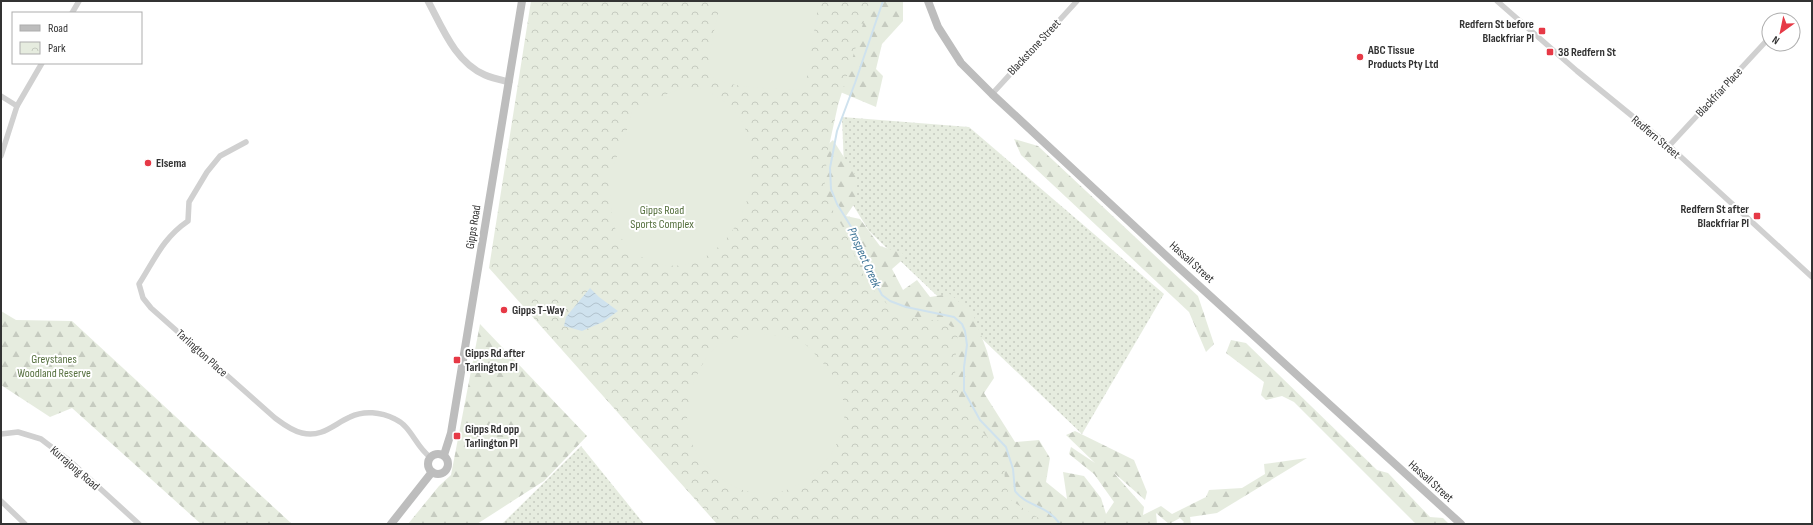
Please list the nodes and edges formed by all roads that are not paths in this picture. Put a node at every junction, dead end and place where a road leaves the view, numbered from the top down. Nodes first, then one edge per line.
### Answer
1 (79, 1) edge
2 (428, 1) edge
3 (522, 1) edge
4 (928, 1) edge
5 (1077, 1) edge
6 (1496, 1) edge
7 (73, 12) edge
8 (1761, 47) edge
9 (41, 64) edge
10 (509, 82) junction
11 (992, 94) junction
12 (1, 96) edge
13 (16, 106) junction
14 (246, 142) dead end
15 (1669, 146) junction
16 (1, 156) edge
17 (1812, 277) edge
18 (1, 434) edge
19 (444, 455) junction
20 (430, 457) junction
21 (432, 472) junction
22 (1, 501) edge
23 (24, 524) edge
24 (139, 524) edge
25 (391, 524) edge
26 (1461, 524) edge

1 - 7 street
2 - 10 street
3 - 10 main road, Gipps Road
4 - 11 main road, Hassall Street
5 - 11 street, Blackstone Street
6 - 15 street, Redfern Street
8 - 15 street, Blackfriar Place
9 - 13 street
10 - 19 main road, Gipps Road
11 - 26 main road, Hassall Street
12 - 13 street
13 - 16 street
14 - 20 street, Tarlington Place
15 - 17 street, Redfern Street
18 - 24 street, Kurrajong Road
19 - 20 main road
19 - 21 main road
20 - 21 main road
21 - 25 main road
22 - 23 street

